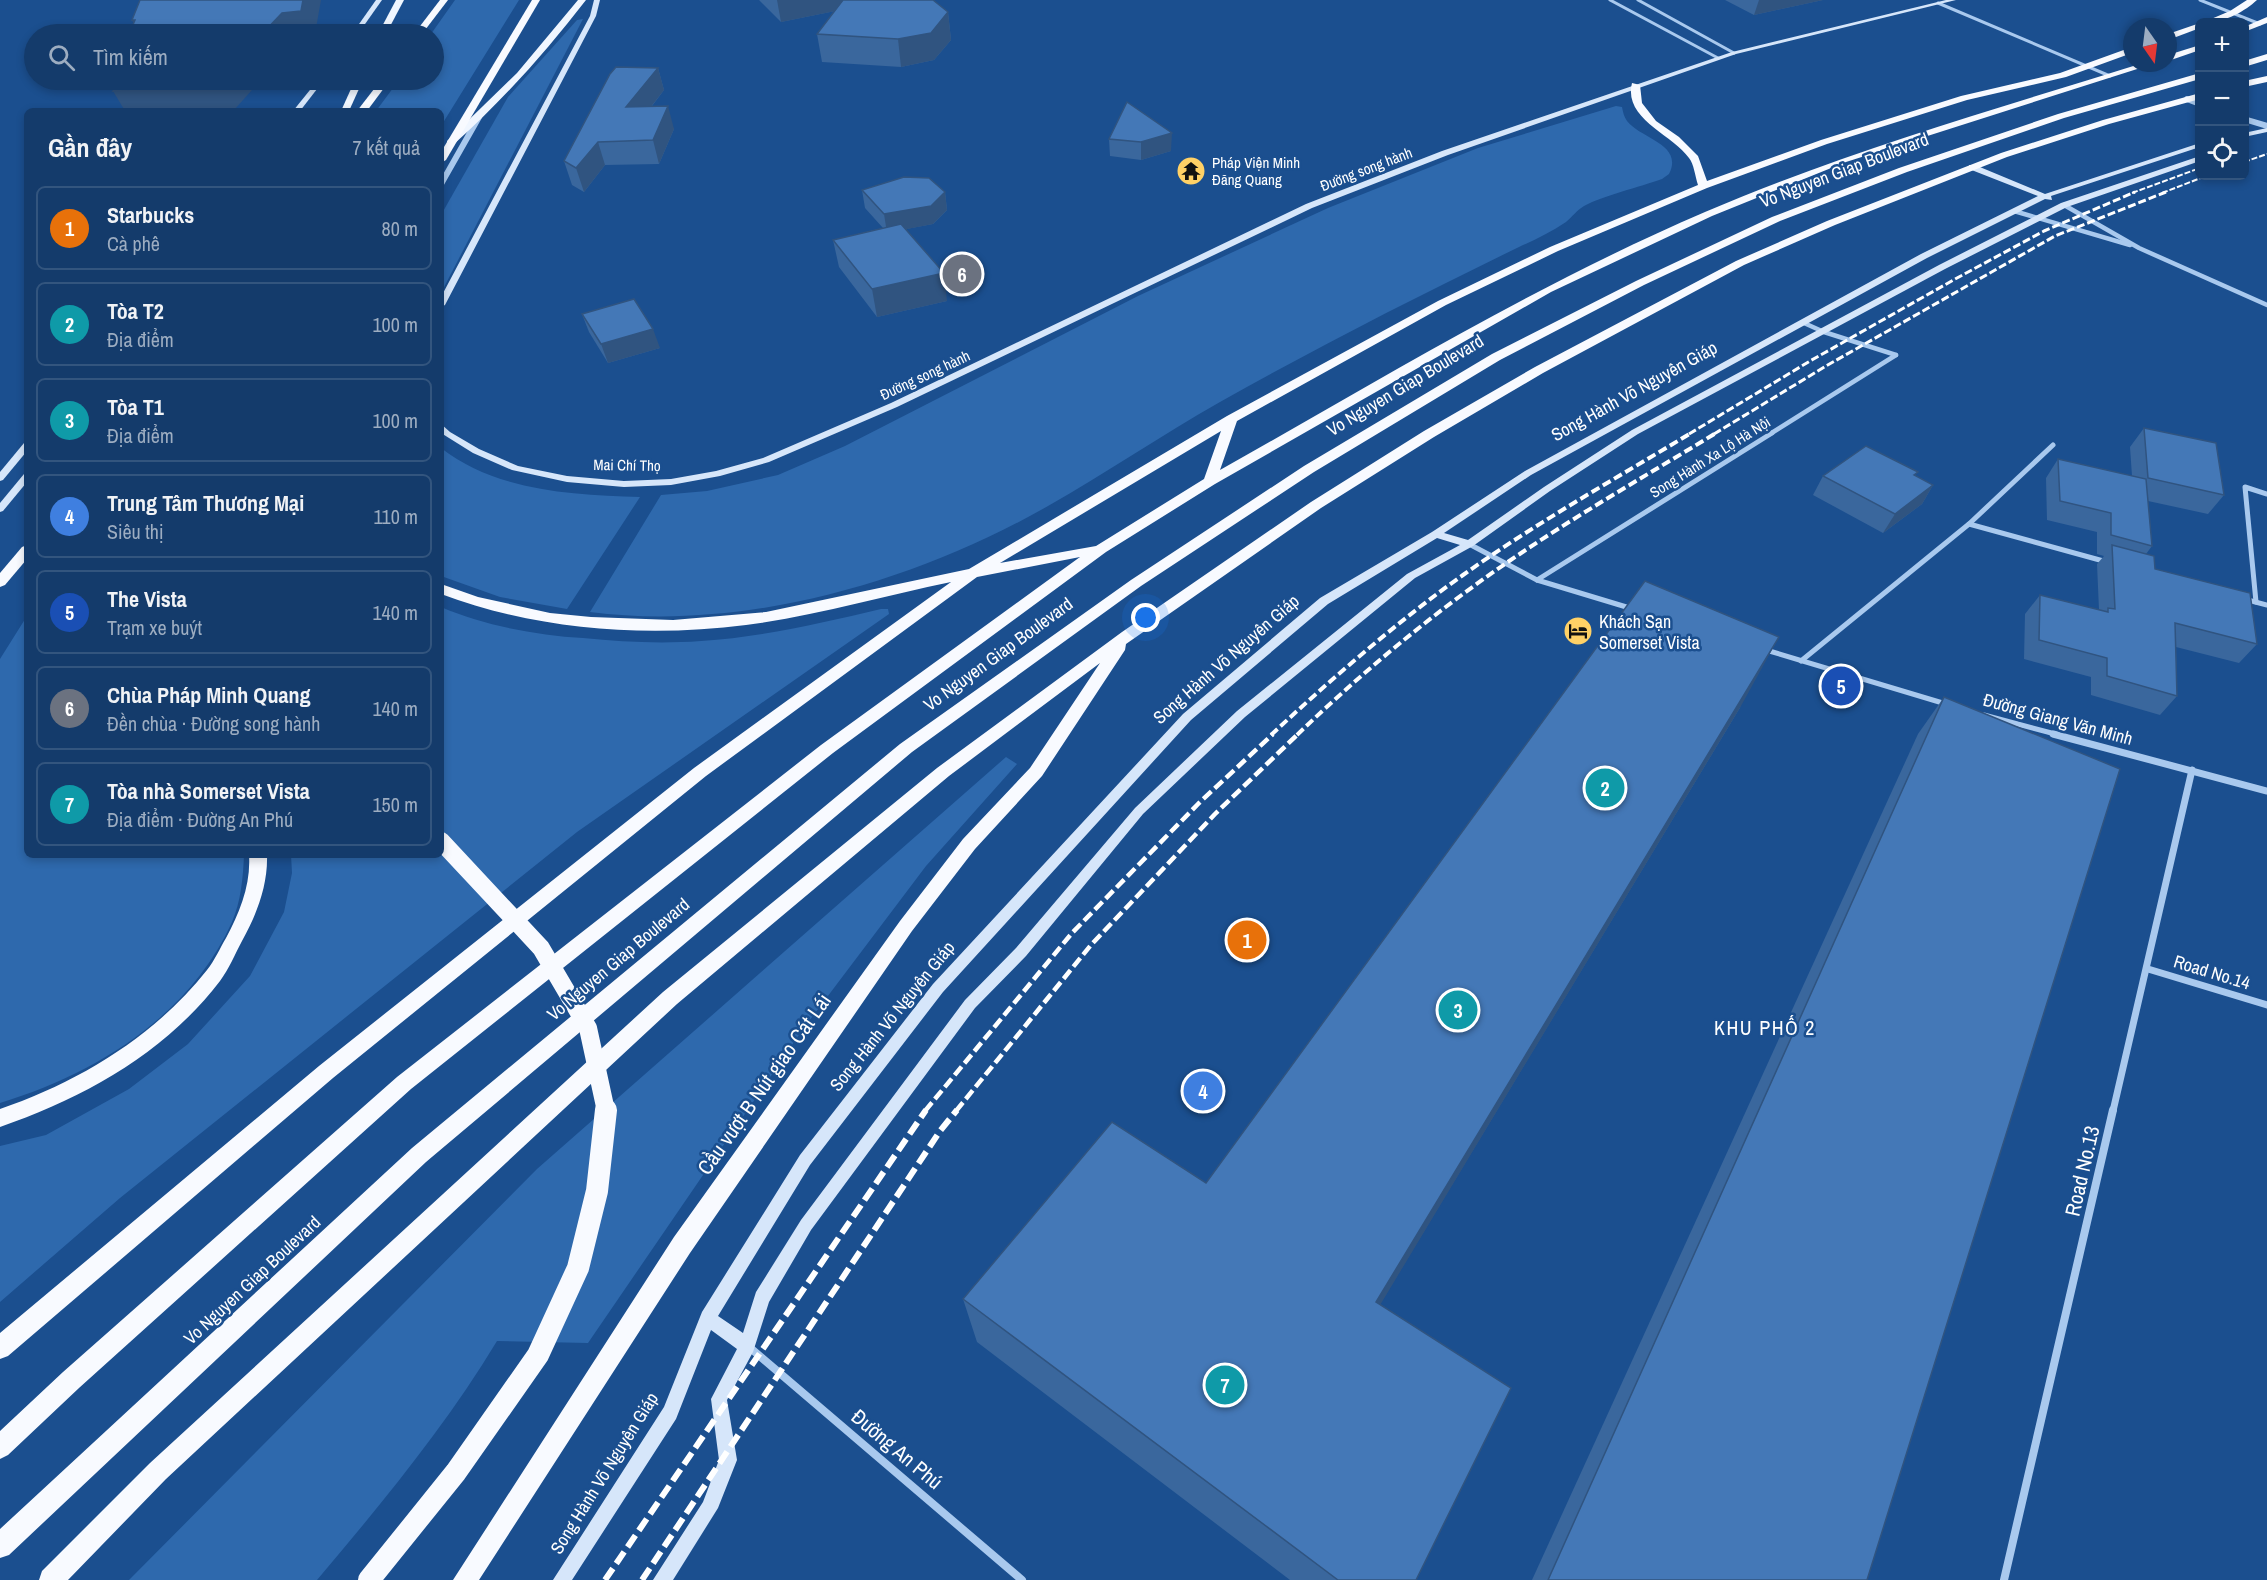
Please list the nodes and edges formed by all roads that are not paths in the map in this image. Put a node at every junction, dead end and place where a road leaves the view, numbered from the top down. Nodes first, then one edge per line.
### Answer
1 (379, 0) edge
2 (400, 0) edge
3 (444, 0) edge
4 (536, 0) edge
5 (582, 0) edge
6 (597, 0) edge
7 (1610, 0) edge
8 (1638, 0) edge
9 (1953, 0) edge
10 (2200, 0) edge
11 (2253, 0) edge
12 (1938, 3) junction
13 (2233, 13) junction
14 (2219, 18) edge
15 (2263, 22) edge
16 (362, 24) edge
17 (387, 24) edge
18 (426, 24) edge
19 (2195, 27) edge
20 (2249, 28) edge
21 (2177, 34) edge
22 (2195, 48) edge
23 (1734, 53) junction
24 (2123, 53) edge
25 (2177, 55) edge
26 (2267, 57) edge
27 (1718, 58) junction
28 (2249, 62) edge
29 (2086, 67) junction
30 (2123, 72) edge
31 (2064, 75) junction
32 (2110, 76) junction
33 (2195, 77) edge
34 (2267, 79) edge
35 (2249, 83) edge
36 (1635, 85) junction
37 (313, 90) edge
38 (354, 90) edge
39 (378, 90) edge
40 (2130, 96) junction
41 (2195, 97) edge
42 (2187, 99) junction
43 (2195, 102) edge
44 (298, 108) edge
45 (346, 108) edge
46 (364, 108) edge
47 (479, 117) junction
48 (2122, 118) junction
49 (2249, 121) edge
50 (2045, 122) junction
51 (2106, 122) junction
52 (2267, 128) edge
53 (2249, 135) edge
54 (450, 143) junction
55 (2195, 146) edge
56 (444, 154) edge
57 (2195, 159) edge
58 (1972, 167) junction
59 (444, 179) edge
60 (1703, 186) junction
61 (2045, 196) junction
62 (2064, 205) junction
63 (2014, 211) junction
64 (2036, 219) junction
65 (2139, 248) junction
66 (444, 299) edge
67 (2267, 305) edge
68 (1804, 323) junction
69 (1824, 332) junction
70 (1230, 419) junction
71 (444, 430) edge
72 (817, 439) joint
73 (2053, 445) dead end
74 (24, 449) edge
75 (0, 478) edge
76 (24, 480) edge
77 (1210, 481) junction
78 (2267, 494) edge
79 (0, 509) edge
80 (1969, 524) junction
81 (1436, 534) junction
82 (1469, 544) junction
83 (1101, 549) junction
84 (24, 554) edge
85 (2118, 565) edge
86 (973, 573) junction
87 (4, 578) edge
88 (1538, 579) junction
89 (444, 590) edge
90 (0, 592) edge
91 (2233, 596) edge
92 (2256, 602) junction
93 (2267, 605) edge
94 (1644, 613) edge
95 (1127, 636) junction
96 (1756, 647) edge
97 (1801, 661) junction
98 (1949, 705) edge
99 (1972, 711) edge
100 (2192, 770) junction
101 (2267, 791) edge
102 (444, 844) edge
103 (258, 858) edge
104 (2148, 969) junction
105 (2267, 1005) edge
106 (0, 1118) edge
107 (708, 1318) junction
108 (747, 1346) junction
109 (0, 1348) edge
110 (0, 1447) edge
111 (0, 1546) edge
112 (51, 1580) edge
113 (369, 1580) edge
114 (465, 1580) edge
115 (562, 1580) edge
116 (662, 1580) edge
117 (1022, 1580) edge
118 (2004, 1580) edge

1 - 16 main road
2 - 17 main road
3 - 18 highway
4 - 54 highway
5 - 47 main road
6 - 66 main road
7 - 27 street
8 - 23 street
9 - 12 main road, Đường song hành
10 - 13 street
11 - 13 highway
12 - 23 main road, Đường song hành
12 - 29 street
13 - 14 highway
13 - 15 street
15 - 20 highway
19 - 21 highway
22 - 25 highway
23 - 27 main road, Đường song hành
24 - 29 highway, Vo Nguyen Giap Boulevard
26 - 28 highway
27 - 36 main road, Đường song hành
29 - 31 highway, Vo Nguyen Giap Boulevard
29 - 32 street
30 - 32 highway, Vo Nguyen Giap Boulevard
31 - 32 highway
31 - 60 highway, Vo Nguyen Giap Boulevard
32 - 77 highway, Vo Nguyen Giap Boulevard
33 - 40 highway, Vo Nguyen Giap Boulevard
34 - 35 highway
36 - 60 highway
36 - 72 main road, Đường song hành
37 - 44 main road
38 - 45 main road
39 - 46 highway
40 - 48 highway
40 - 50 highway, Vo Nguyen Giap Boulevard
41 - 42 highway
42 - 43 street
42 - 48 highway
47 - 54 main road
47 - 59 street
48 - 51 highway
49 - 52 street
50 - 51 highway
50 - 111 highway, Vo Nguyen Giap Boulevard
51 - 58 highway
52 - 53 main road
54 - 56 highway
55 - 61 main road, Song Hành Võ Nguyên Giáp
57 - 62 main road, Song Hành Võ Nguyên Giáp
58 - 61 main road
58 - 95 highway
60 - 70 highway, Vo Nguyen Giap Boulevard
61 - 62 main road
61 - 63 main road, Song Hành Võ Nguyên Giáp
62 - 64 main road, Song Hành Võ Nguyên Giáp
62 - 65 street
63 - 64 street
63 - 68 main road, Song Hành Võ Nguyên Giáp
64 - 65 street
64 - 69 main road, Song Hành Võ Nguyên Giáp
65 - 67 street
68 - 69 street
68 - 81 main road, Song Hành Võ Nguyên Giáp
69 - 82 main road, Song Hành Võ Nguyên Giáp
69 - 88 street, Song Hành Xa Lộ Hà Nội
70 - 77 highway
70 - 86 highway, Vo Nguyen Giap Boulevard
71 - 72 main road, Mai Chí Thọ
73 - 80 street
74 - 75 main road
76 - 79 main road
77 - 83 highway, Vo Nguyen Giap Boulevard
78 - 92 street
80 - 85 street
80 - 97 street
81 - 82 main road
81 - 107 main road, Song Hành Võ Nguyên Giáp
82 - 88 street
82 - 108 main road, Song Hành Võ Nguyên Giáp
83 - 86 highway
83 - 110 highway, Vo Nguyen Giap Boulevard
84 - 87 highway
86 - 89 highway
86 - 109 highway, Vo Nguyen Giap Boulevard
87 - 90 highway
88 - 94 street
91 - 92 street
92 - 93 street
95 - 112 highway
95 - 114 highway, Cầu vượt B Nút giao Cát Lái
96 - 97 street
97 - 98 street
99 - 100 street, Đường Giang Văn Minh
100 - 101 street, Đường Giang Văn Minh
100 - 104 street, Road No.13
102 - 113 highway, bridge
103 - 106 highway
104 - 105 street, Road No.14
104 - 118 street, Road No.13
107 - 108 main road
107 - 115 main road, Song Hành Võ Nguyên Giáp
108 - 116 main road, Song Hành Võ Nguyên Giáp
108 - 117 street, Đường An Phú

